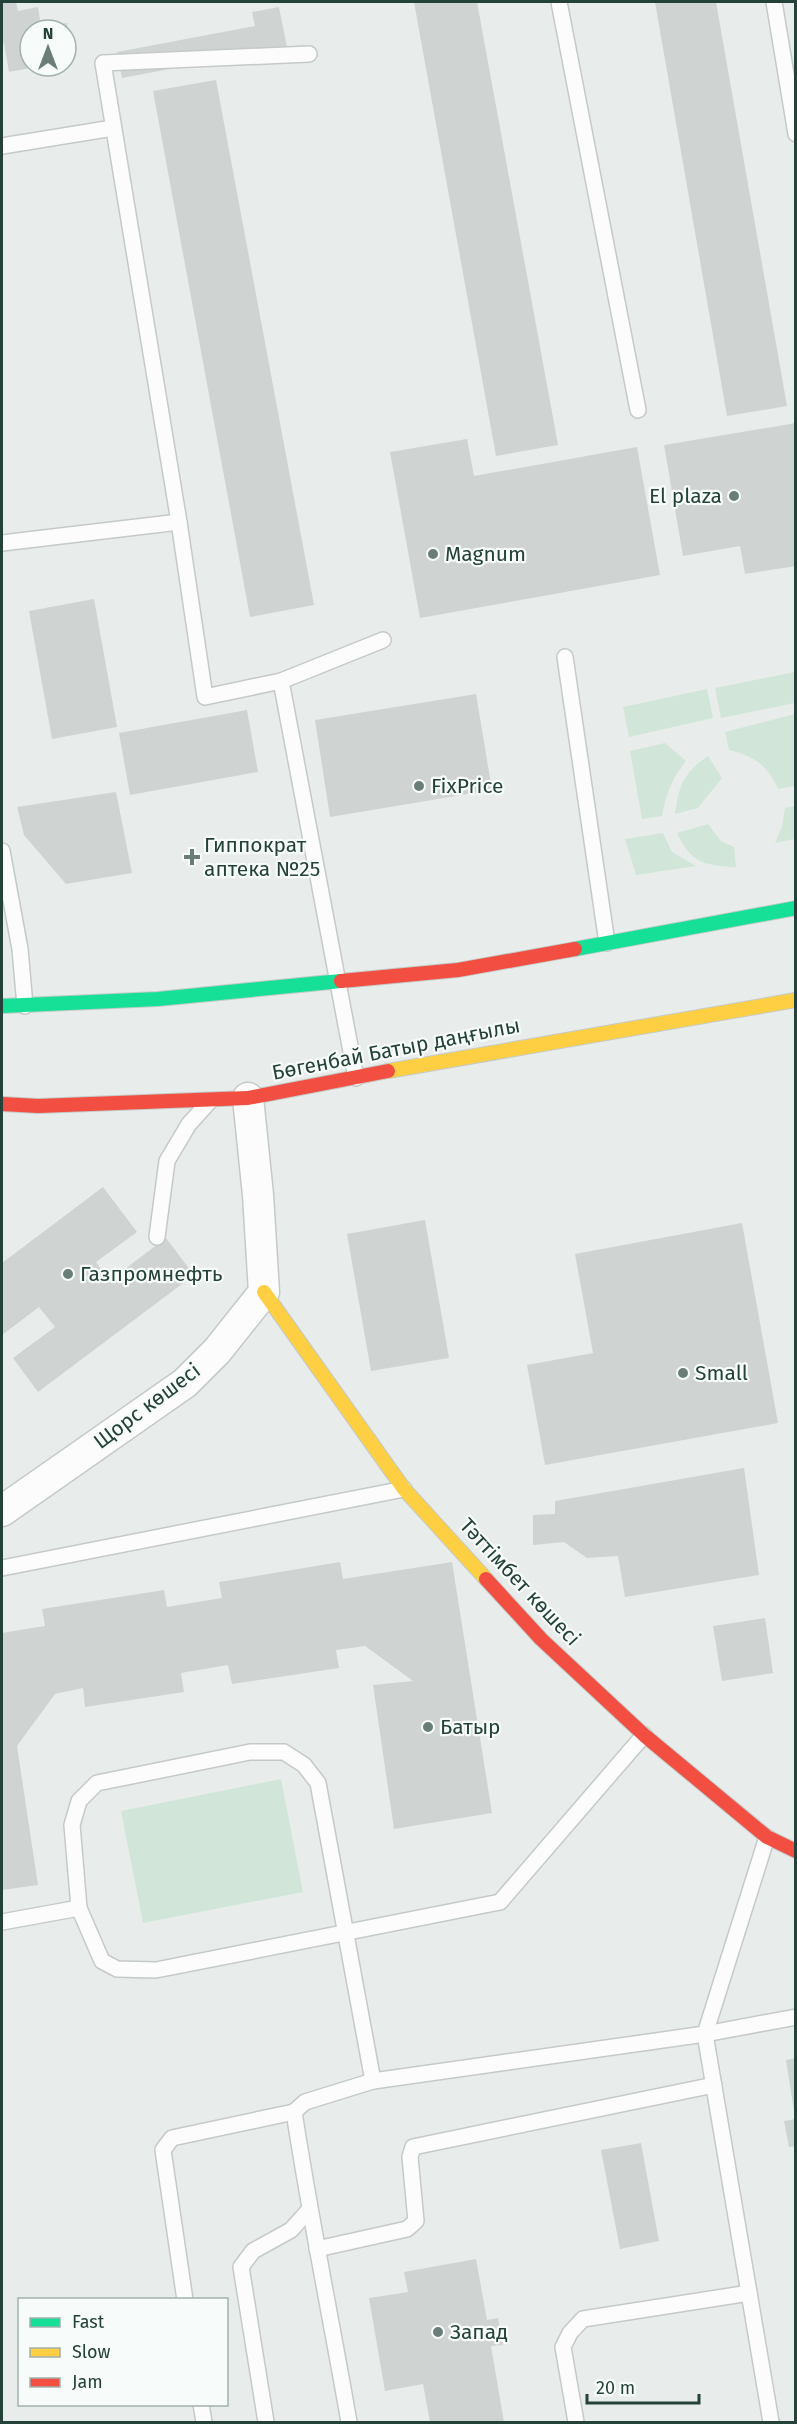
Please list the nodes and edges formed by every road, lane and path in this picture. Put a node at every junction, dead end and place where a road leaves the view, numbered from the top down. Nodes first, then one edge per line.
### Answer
1 (559, 2) edge
2 (774, 2) edge
3 (309, 54) dead end
4 (113, 128) junction
5 (795, 134) edge
6 (2, 146) edge
7 (638, 410) dead end
8 (179, 522) junction
9 (2, 543) edge
10 (382, 640) dead end
11 (565, 657) dead end
12 (281, 681) junction
13 (2, 851) edge
14 (795, 908) edge
15 (607, 943) junction
16 (339, 981) junction
17 (795, 1000) edge
18 (2, 1006) edge
19 (25, 1006) junction
20 (356, 1078) junction
21 (248, 1098) junction
22 (211, 1100) junction
23 (2, 1104) edge
24 (157, 1237) dead end
25 (264, 1292) junction
26 (404, 1489) junction
27 (2, 1511) edge
28 (2, 1568) edge
29 (644, 1735) junction
30 (767, 1837) junction
31 (794, 1847) edge
32 (79, 1908) junction
33 (2, 1922) edge
34 (346, 1934) junction
35 (795, 2017) edge
36 (705, 2034) junction
37 (373, 2081) junction
38 (714, 2085) junction
39 (294, 2112) junction
40 (309, 2210) junction
41 (317, 2249) junction
42 (749, 2293) junction
43 (185, 2298) edge
44 (201, 2406) edge
45 (204, 2422) edge
46 (266, 2422) edge
47 (349, 2422) edge
48 (576, 2422) edge
49 (771, 2422) edge

1 - 7 lane
2 - 5 lane
3 - 4 lane
4 - 6 lane
4 - 8 lane
8 - 9 lane
8 - 12 lane
10 - 12 lane
11 - 15 lane
12 - 16 lane
13 - 19 lane
14 - 15 main road
15 - 16 main road
16 - 19 main road
16 - 20 lane
17 - 20 main road, Бөгенбай Батыр даңғылы
18 - 19 main road
20 - 21 main road, Бөгенбай Батыр даңғылы
21 - 22 main road, Бөгенбай Батыр даңғылы
21 - 25 street
22 - 23 main road, Бөгенбай Батыр даңғылы
22 - 24 lane
25 - 26 main road, Тәттімбет көшесі
25 - 27 street, Щорс көшесі
26 - 28 lane
26 - 29 main road, Тәттімбет көшесі
29 - 30 main road, Тәттімбет көшесі
29 - 34 lane
30 - 31 main road, Тәттімбет көшесі
30 - 36 lane
32 - 33 lane
32 - 34 lane
32 - 34 lane
34 - 37 lane
35 - 36 lane
36 - 37 lane
36 - 38 lane
37 - 39 lane
38 - 41 lane
38 - 42 lane
39 - 40 lane
39 - 43 lane
40 - 41 lane
40 - 46 lane
41 - 47 lane
42 - 48 lane
42 - 49 lane
44 - 45 lane

